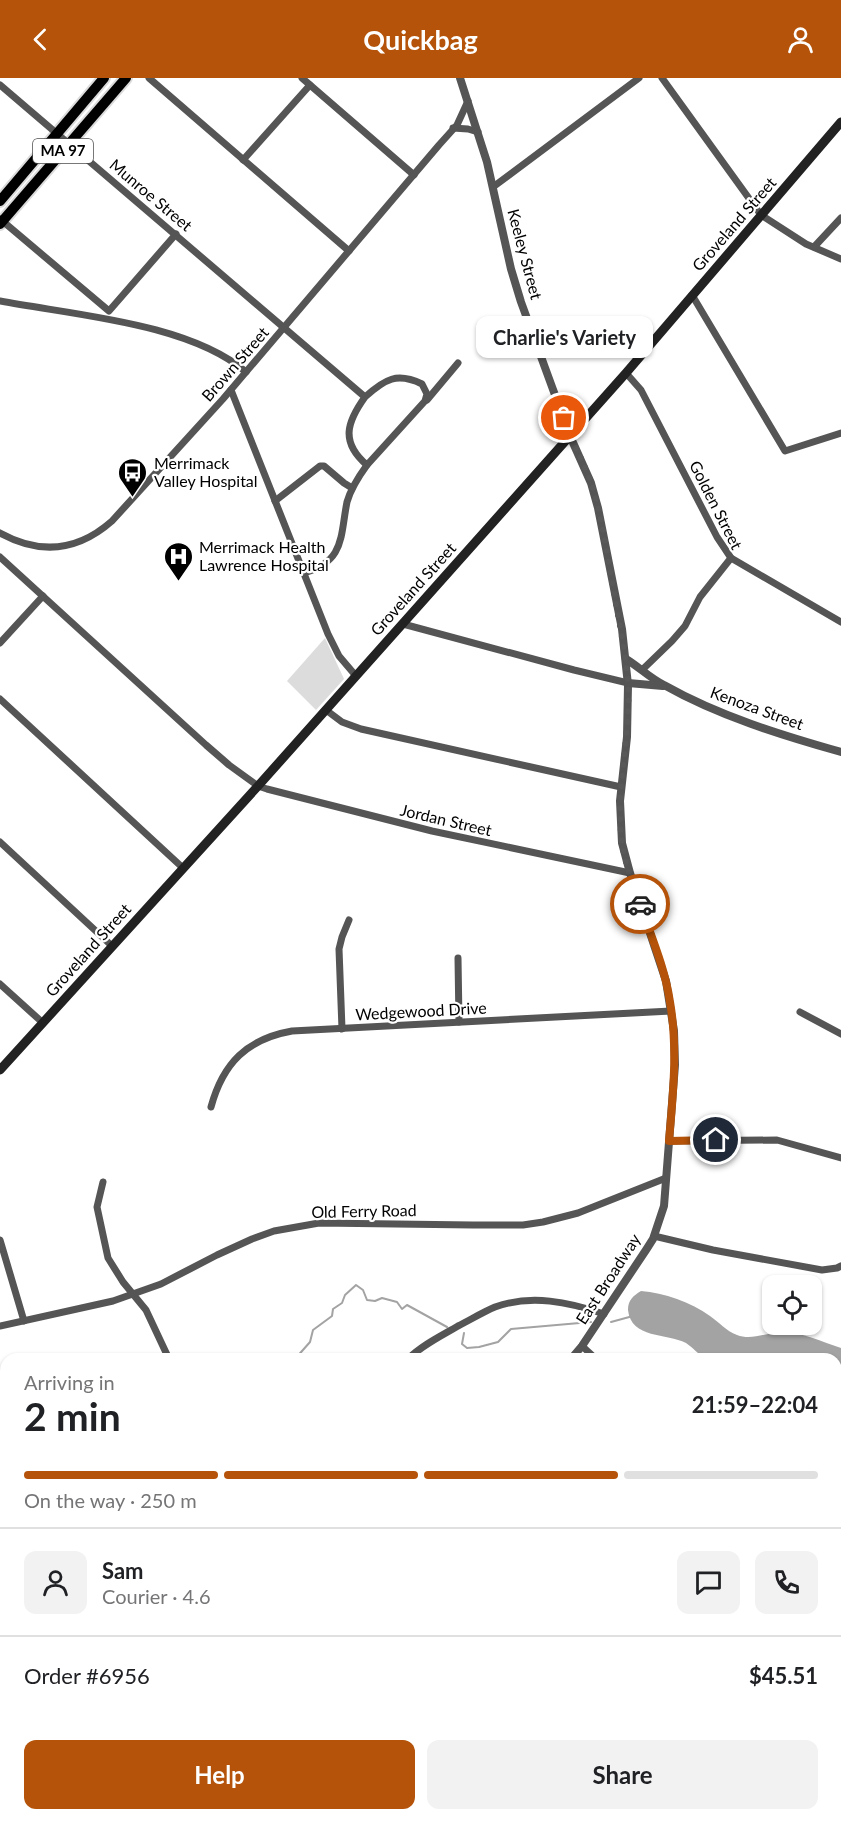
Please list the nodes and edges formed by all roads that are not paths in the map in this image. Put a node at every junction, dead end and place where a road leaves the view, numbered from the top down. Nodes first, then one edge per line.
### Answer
1 (104, 78) edge
2 (126, 78) edge
3 (149, 78) edge
4 (302, 78) edge
5 (460, 78) edge
6 (639, 78) edge
7 (662, 78) edge
8 (0, 85) edge
9 (310, 86) junction
10 (468, 101) junction
11 (841, 122) edge
12 (453, 128) junction
13 (478, 132) junction
14 (57, 133) junction
15 (69, 144) junction
16 (243, 160) junction
17 (414, 175) junction
18 (493, 188) junction
19 (0, 201) edge
20 (761, 215) junction
21 (841, 218) edge
22 (1, 222) edge
23 (176, 234) junction
24 (813, 247) junction
25 (350, 251) junction
26 (841, 259) edge
27 (692, 295) junction
28 (0, 301) edge
29 (285, 327) junction
30 (458, 363) dead end
31 (246, 372) junction
32 (626, 373) junction
33 (231, 390) junction
34 (366, 397) junction
35 (425, 401) junction
36 (841, 433) edge
37 (570, 436) junction
38 (367, 465) junction
39 (352, 488) junction
40 (275, 501) junction
41 (0, 533) edge
42 (0, 557) edge
43 (731, 558) junction
44 (304, 573) junction
45 (43, 596) junction
46 (841, 622) edge
47 (403, 624) junction
48 (0, 643) edge
49 (626, 659) junction
50 (642, 670) junction
51 (356, 676) junction
52 (628, 682) junction
53 (666, 686) junction
54 (0, 699) edge
55 (326, 711) junction
56 (841, 752) edge
57 (258, 786) junction
58 (621, 787) junction
59 (0, 842) edge
60 (183, 868) junction
61 (630, 873) junction
62 (349, 920) dead end
63 (112, 946) junction
64 (458, 958) dead end
65 (0, 984) edge
66 (671, 1011) junction
67 (800, 1012) dead end
68 (459, 1022) junction
69 (43, 1023) junction
70 (342, 1029) junction
71 (841, 1034) edge
72 (0, 1070) edge
73 (211, 1107) dead end
74 (669, 1141) junction
75 (841, 1158) edge
76 (666, 1178) junction
77 (103, 1182) dead end
78 (654, 1236) junction
79 (0, 1240) edge
80 (841, 1266) edge
81 (134, 1294) junction
82 (604, 1314) junction
83 (24, 1322) junction
84 (0, 1326) edge
85 (582, 1346) junction
86 (166, 1353) edge
87 (415, 1353) edge
88 (576, 1353) edge
89 (590, 1353) edge

1 - 14 main road, MA 97
2 - 15 main road, MA 97
3 - 16 street
4 - 9 street
5 - 10 street, Keeley Street
6 - 18 street
7 - 20 street
8 - 14 street, Munroe Street
9 - 16 street
9 - 17 street
10 - 12 street, Brown Street
10 - 13 street, Keeley Street
11 - 20 main road, Groveland Street
12 - 13 street
12 - 17 street, Brown Street
13 - 18 street, Keeley Street
14 - 15 street, Munroe Street
14 - 19 main road, MA 97
15 - 22 main road, MA 97
15 - 23 street, Munroe Street
16 - 25 street
17 - 25 street, Brown Street
18 - 37 street, Keeley Street
20 - 24 street
20 - 27 main road, Groveland Street
21 - 24 street
22 - 23 street
23 - 29 street, Munroe Street
24 - 26 street
25 - 29 street, Brown Street
27 - 32 main road, Groveland Street
27 - 36 street
28 - 31 street
29 - 31 street, Brown Street
29 - 34 street, Munroe Street
30 - 35 street
31 - 33 street, Brown Street
32 - 37 main road, Groveland Street
32 - 43 street, Golden Street
33 - 40 street
33 - 41 street, Brown Street
34 - 35 street
34 - 38 street
35 - 38 street
37 - 47 main road, Groveland Street
37 - 49 street, East Broadway
38 - 39 street
39 - 40 street
39 - 44 street
40 - 44 street
42 - 45 street
43 - 46 street
43 - 50 street, Golden Street
44 - 51 street
45 - 48 street
45 - 57 street
47 - 51 main road, Groveland Street
47 - 52 street
49 - 50 street, Kenoza Street
49 - 52 street, East Broadway
50 - 53 street, Kenoza Street
51 - 55 main road, Groveland Street
52 - 53 street, Kenoza Street
52 - 58 street, East Broadway
53 - 56 street, Kenoza Street
54 - 60 street
55 - 57 main road, Groveland Street
55 - 58 street
57 - 60 main road, Groveland Street
57 - 61 street, Jordan Street
58 - 61 street, East Broadway
59 - 63 street
60 - 63 main road, Groveland Street
61 - 66 street, East Broadway
62 - 70 street
63 - 69 main road, Groveland Street
64 - 68 street
65 - 69 street
66 - 68 street, Wedgewood Drive
66 - 74 street, East Broadway
67 - 71 street
68 - 70 street, Wedgewood Drive
69 - 72 main road, Groveland Street
70 - 73 street, Wedgewood Drive
74 - 75 street
74 - 76 street, East Broadway
76 - 78 street, East Broadway
76 - 81 street, Old Ferry Road
77 - 81 street
78 - 80 street
78 - 82 street, East Broadway
79 - 83 street
81 - 83 street, Old Ferry Road
81 - 86 street
82 - 85 street, East Broadway
82 - 87 street
83 - 84 street, Old Ferry Road
85 - 88 street, East Broadway
85 - 89 street

